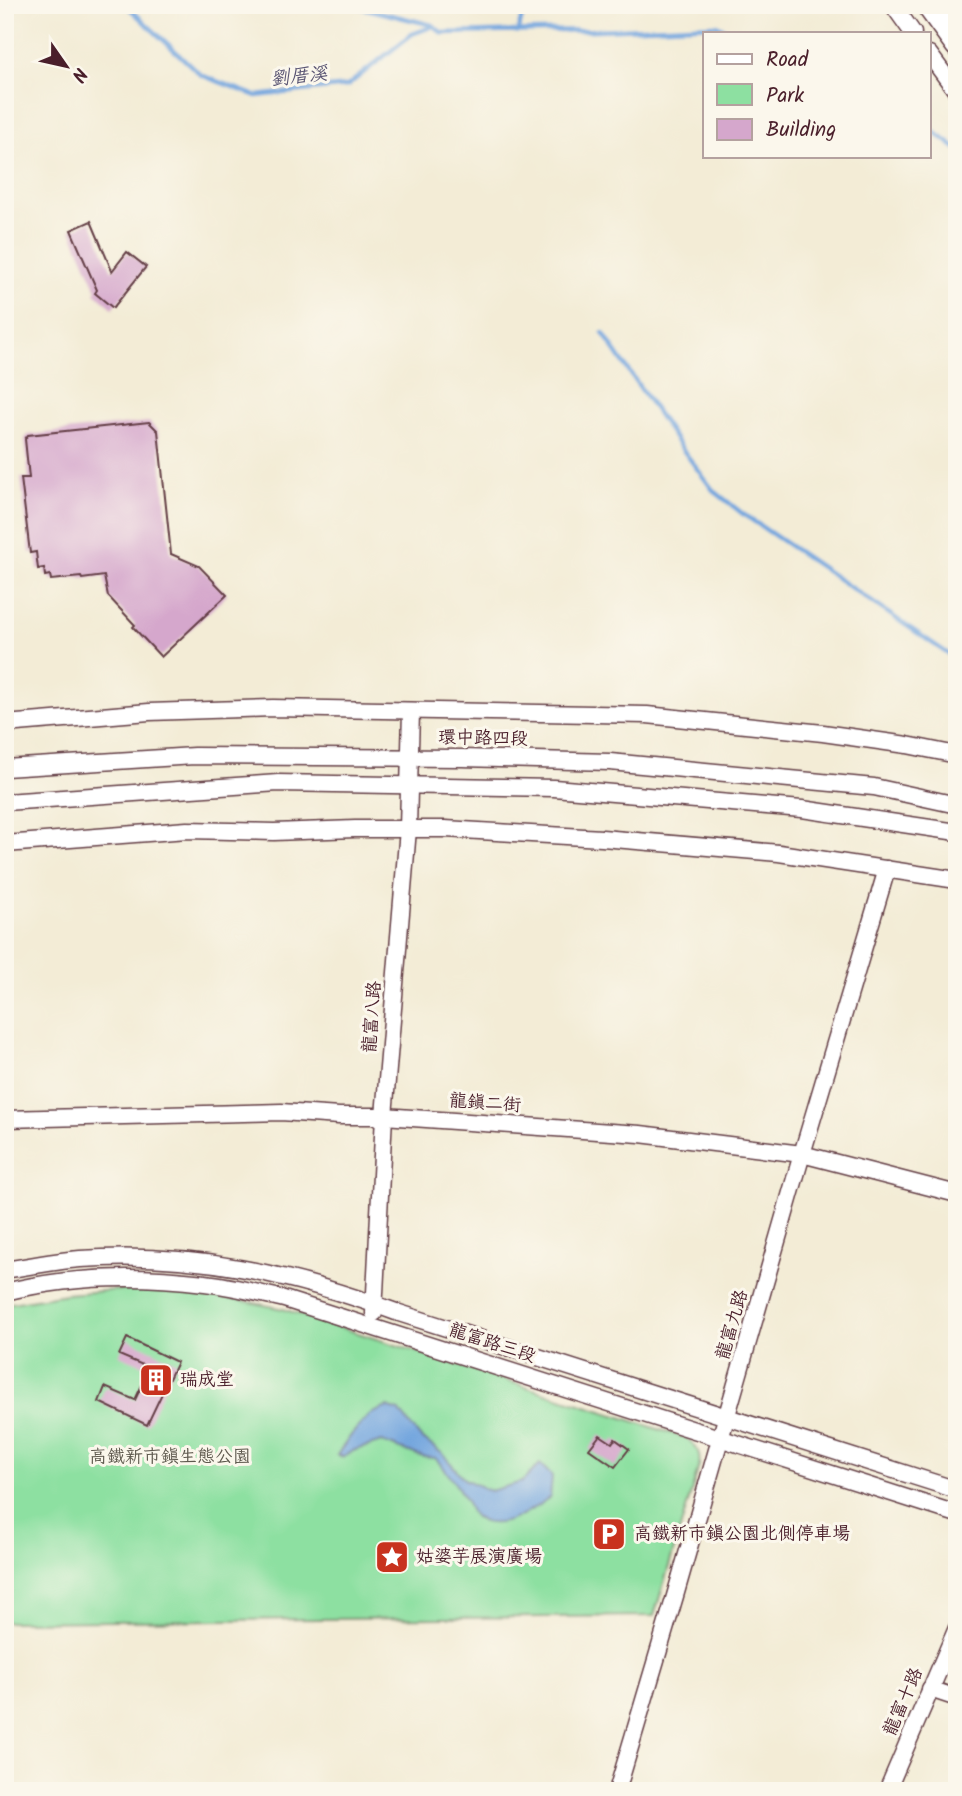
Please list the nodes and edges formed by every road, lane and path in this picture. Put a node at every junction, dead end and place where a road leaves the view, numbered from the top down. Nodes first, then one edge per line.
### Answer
1 (892, 5) edge
2 (928, 5) edge
3 (912, 32) edge
4 (957, 45) edge
5 (930, 55) edge
6 (957, 92) edge
7 (411, 711) junction
8 (5, 724) edge
9 (957, 755) edge
10 (410, 757) junction
11 (5, 768) edge
12 (410, 786) junction
13 (5, 802) edge
14 (957, 805) edge
15 (408, 829) junction
16 (957, 832) edge
17 (5, 844) edge
18 (887, 869) junction
19 (957, 880) edge
20 (384, 1116) junction
21 (5, 1119) edge
22 (802, 1154) junction
23 (957, 1194) edge
24 (5, 1270) edge
25 (5, 1292) edge
26 (375, 1304) junction
27 (373, 1326) junction
28 (726, 1417) junction
29 (720, 1438) junction
30 (957, 1490) edge
31 (957, 1514) edge
32 (957, 1628) edge
33 (930, 1689) junction
34 (957, 1698) edge
35 (617, 1791) edge
36 (887, 1791) edge

1 - 3 street
2 - 4 highway
5 - 6 street
7 - 8 street, 環中路四段
7 - 9 street, 環中路四段
7 - 10 street, 龍富八路
10 - 11 street, 環中路四段
10 - 12 street, 龍富八路
10 - 14 street, 環中路四段
12 - 13 street
12 - 15 street, 龍富八路
12 - 16 street
15 - 17 street
15 - 18 street
15 - 20 street, 龍富八路
18 - 19 street
18 - 22 street, 龍富九路
20 - 21 street, 龍鎮二街
20 - 22 street, 龍鎮二街
20 - 26 street, 龍富八路
22 - 23 street, 龍鎮二街
22 - 28 street, 龍富九路
24 - 26 street, 龍富路三段
25 - 27 street, 龍富路三段
26 - 27 street, 龍富八路
26 - 28 street, 龍富路三段
27 - 29 street, 龍富路三段
28 - 29 street, 龍富九路
28 - 30 street, 龍富路三段
29 - 31 street, 龍富路三段
29 - 35 street, 龍富九路
32 - 33 street, 龍富十路
33 - 34 street
33 - 36 street, 龍富十路

